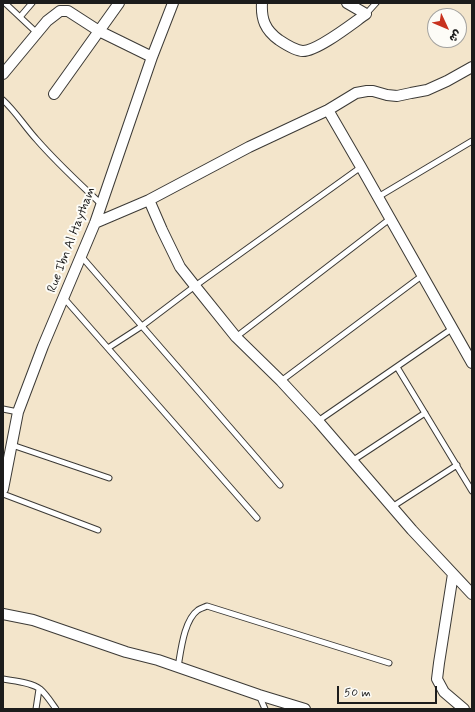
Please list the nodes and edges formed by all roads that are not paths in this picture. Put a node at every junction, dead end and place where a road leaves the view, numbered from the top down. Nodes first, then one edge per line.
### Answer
1 (5, 3) edge
2 (32, 3) edge
3 (119, 3) edge
4 (173, 3) edge
5 (262, 3) edge
6 (347, 3) edge
7 (376, 3) edge
8 (366, 14) junction
9 (20, 17) junction
10 (99, 31) junction
11 (37, 33) junction
12 (152, 57) junction
13 (472, 67) edge
14 (3, 74) edge
15 (54, 94) dead end
16 (3, 100) edge
17 (328, 110) junction
18 (472, 141) edge
19 (361, 166) junction
20 (378, 197) junction
21 (149, 200) junction
22 (101, 204) junction
23 (390, 218) junction
24 (95, 223) junction
25 (81, 256) junction
26 (423, 276) junction
27 (195, 286) junction
28 (64, 297) junction
29 (142, 326) junction
30 (453, 328) junction
31 (236, 337) junction
32 (108, 348) junction
33 (472, 362) edge
34 (397, 367) junction
35 (281, 381) junction
36 (3, 409) edge
37 (18, 412) junction
38 (425, 414) junction
39 (318, 421) junction
40 (12, 445) junction
41 (352, 461) junction
42 (5, 464) edge
43 (457, 465) junction
44 (109, 478) dead end
45 (280, 485) dead end
46 (3, 489) edge
47 (472, 490) edge
48 (3, 494) edge
49 (392, 508) junction
50 (257, 518) dead end
51 (98, 530) dead end
52 (453, 574) junction
53 (472, 594) edge
54 (3, 614) edge
55 (389, 663) dead end
56 (178, 667) junction
57 (3, 679) edge
58 (39, 689) junction
59 (259, 695) junction
60 (36, 709) edge
61 (56, 709) edge
62 (265, 709) edge
63 (305, 709) edge
64 (464, 709) edge

1 - 9 lane
2 - 9 lane
3 - 10 street
4 - 12 street, Rue Ibn Al Haytham
5 - 8 street
6 - 8 street
7 - 8 lane
9 - 11 lane
10 - 11 street
10 - 12 street
10 - 15 street
11 - 14 street
12 - 22 street, Rue Ibn Al Haytham
13 - 17 street
16 - 22 lane
17 - 19 street
17 - 21 street
18 - 20 lane
19 - 20 street
19 - 27 lane
20 - 23 street
21 - 24 street
21 - 27 street
22 - 24 street, Rue Ibn Al Haytham
23 - 26 street
23 - 31 lane
24 - 25 street, Rue Ibn Al Haytham
25 - 28 street, Rue Ibn Al Haytham
25 - 29 lane
26 - 30 street
26 - 35 lane
27 - 29 lane
27 - 31 street
28 - 32 lane
28 - 37 street, Rue Ibn Al Haytham
29 - 32 lane
29 - 45 lane
30 - 33 street
30 - 34 lane
31 - 35 street
32 - 50 lane
34 - 38 lane
34 - 39 lane
35 - 39 street
36 - 37 lane
37 - 40 street, Rue Ibn Al Haytham
38 - 41 lane
38 - 43 lane
39 - 41 street
40 - 42 street, Rue Ibn Al Haytham
40 - 44 lane
41 - 49 street
42 - 46 street, Rue Ibn Al Haytham
43 - 47 lane
43 - 49 lane
48 - 51 lane
49 - 52 street
52 - 53 street
52 - 64 street
54 - 56 street
55 - 56 lane
56 - 59 street
57 - 58 lane
58 - 60 lane
58 - 61 lane
59 - 62 lane
59 - 63 street

